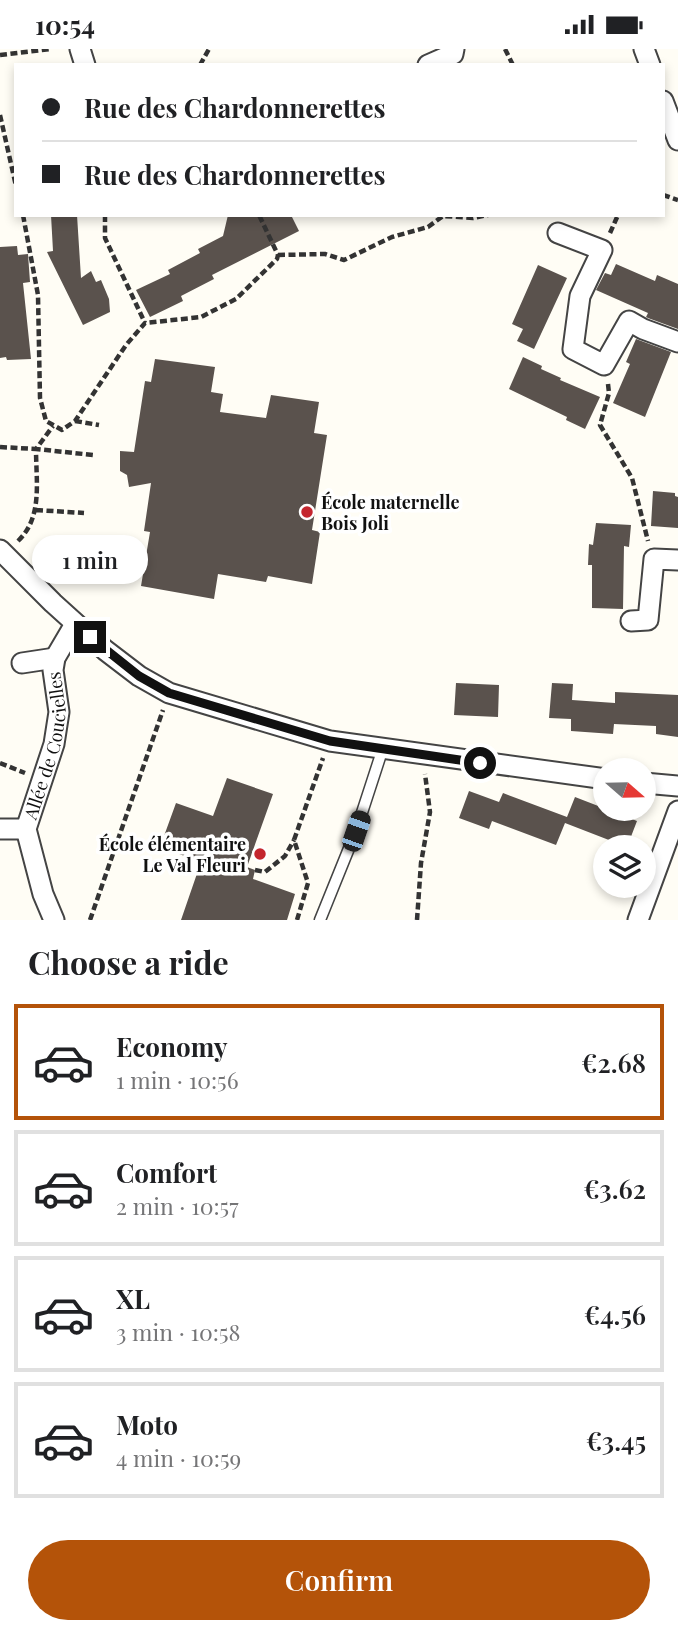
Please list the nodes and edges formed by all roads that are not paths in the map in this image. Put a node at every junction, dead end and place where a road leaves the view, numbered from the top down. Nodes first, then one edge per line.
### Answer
1 (454, 49) edge
2 (433, 63) edge
3 (665, 106) edge
4 (678, 140) edge
5 (558, 233) dead end
6 (678, 342) edge
7 (2, 552) edge
8 (678, 560) edge
9 (631, 621) dead end
10 (75, 624) junction
11 (55, 658) junction
12 (22, 663) dead end
13 (383, 748) junction
14 (593, 777) edge
15 (656, 784) edge
16 (678, 786) edge
17 (678, 811) edge
18 (0, 829) edge
19 (26, 829) junction
20 (54, 920) edge
21 (320, 920) edge
22 (638, 920) edge

1 - 2 street
3 - 4 street
5 - 6 street
7 - 10 street
8 - 9 street
10 - 11 street, Allée de Coucielles
10 - 13 street
11 - 12 street
11 - 19 street, Allée de Coucielles
13 - 14 street
13 - 21 lane
15 - 16 street
17 - 22 street
18 - 19 street, Allée de Coucielles
19 - 20 street, Allée de Coucielles

